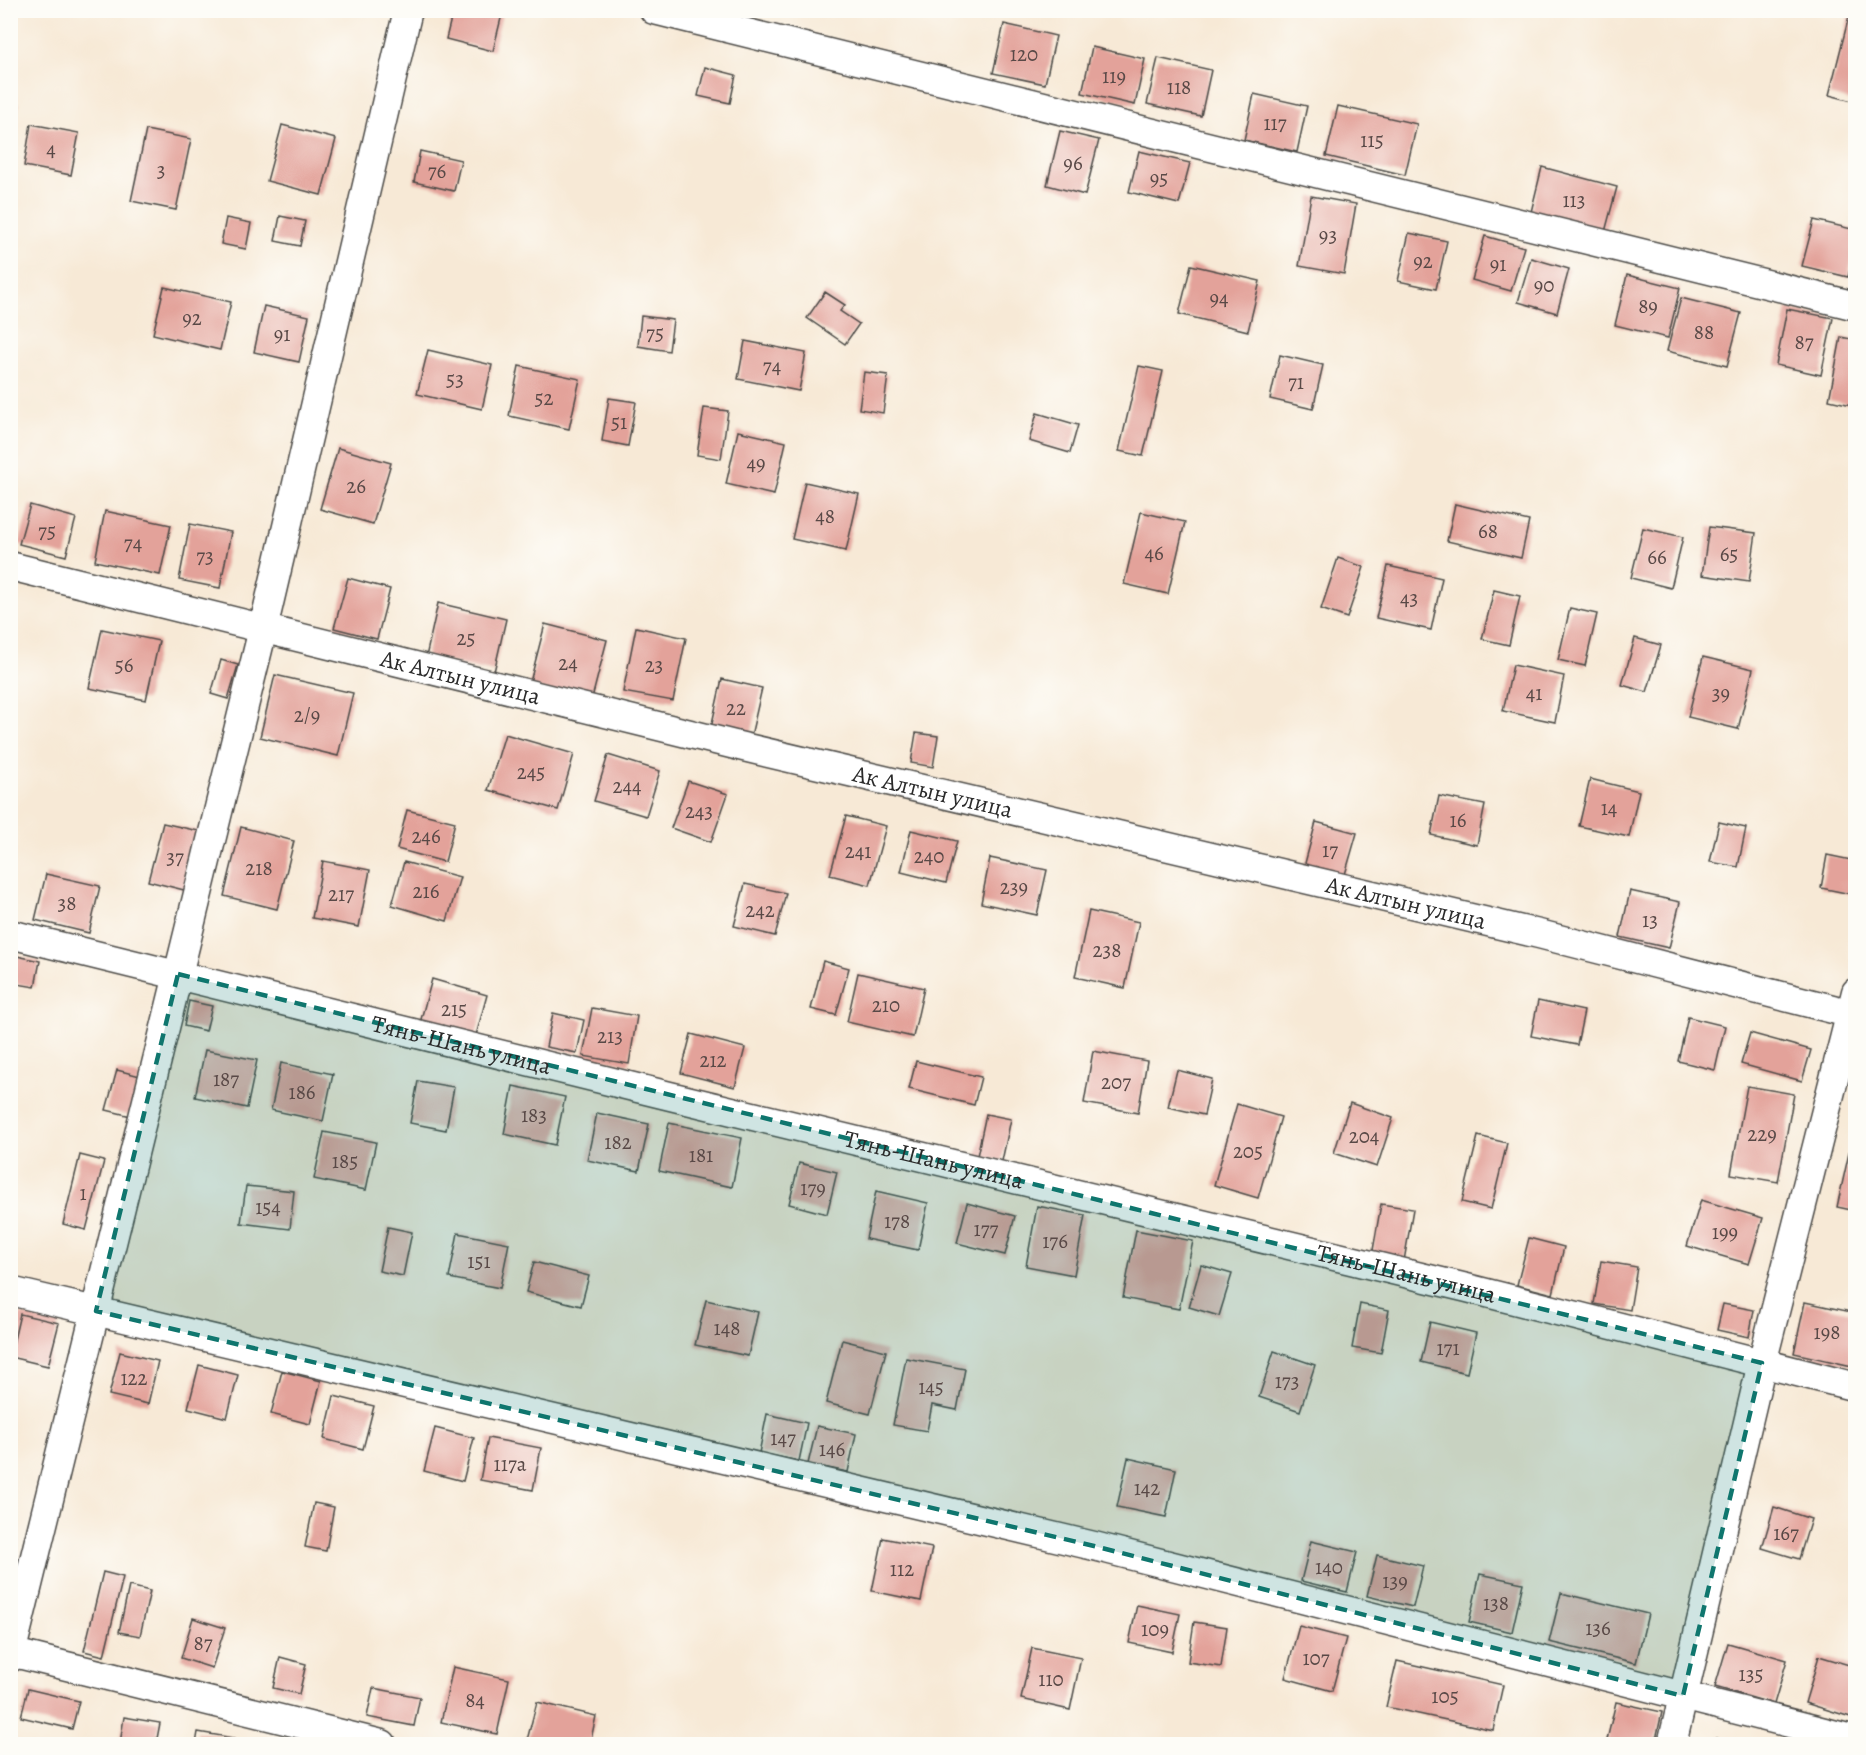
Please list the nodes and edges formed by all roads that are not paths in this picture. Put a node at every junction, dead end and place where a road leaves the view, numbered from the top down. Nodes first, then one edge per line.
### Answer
1 (408, 10) edge
2 (654, 10) edge
3 (1856, 306) edge
4 (10, 566) edge
5 (263, 628) junction
6 (10, 934) edge
7 (178, 974) junction
8 (1854, 1007) edge
9 (10, 1291) edge
10 (96, 1311) junction
11 (1762, 1363) junction
12 (1856, 1387) edge
13 (11, 1654) edge
14 (1683, 1696) junction
15 (1856, 1740) edge
16 (382, 1744) edge
17 (1672, 1744) edge

1 - 5 street
2 - 3 street
4 - 5 street, Ак Алтын улица
5 - 7 street
5 - 8 street, Ак Алтын улица
6 - 7 street, Тянь-Шань улица
7 - 10 street
7 - 11 street, Тянь-Шань улица
8 - 11 street
9 - 10 street
10 - 13 street
10 - 14 street
11 - 12 street, Тянь-Шань улица
11 - 14 street
13 - 16 street
14 - 15 street
14 - 17 street

